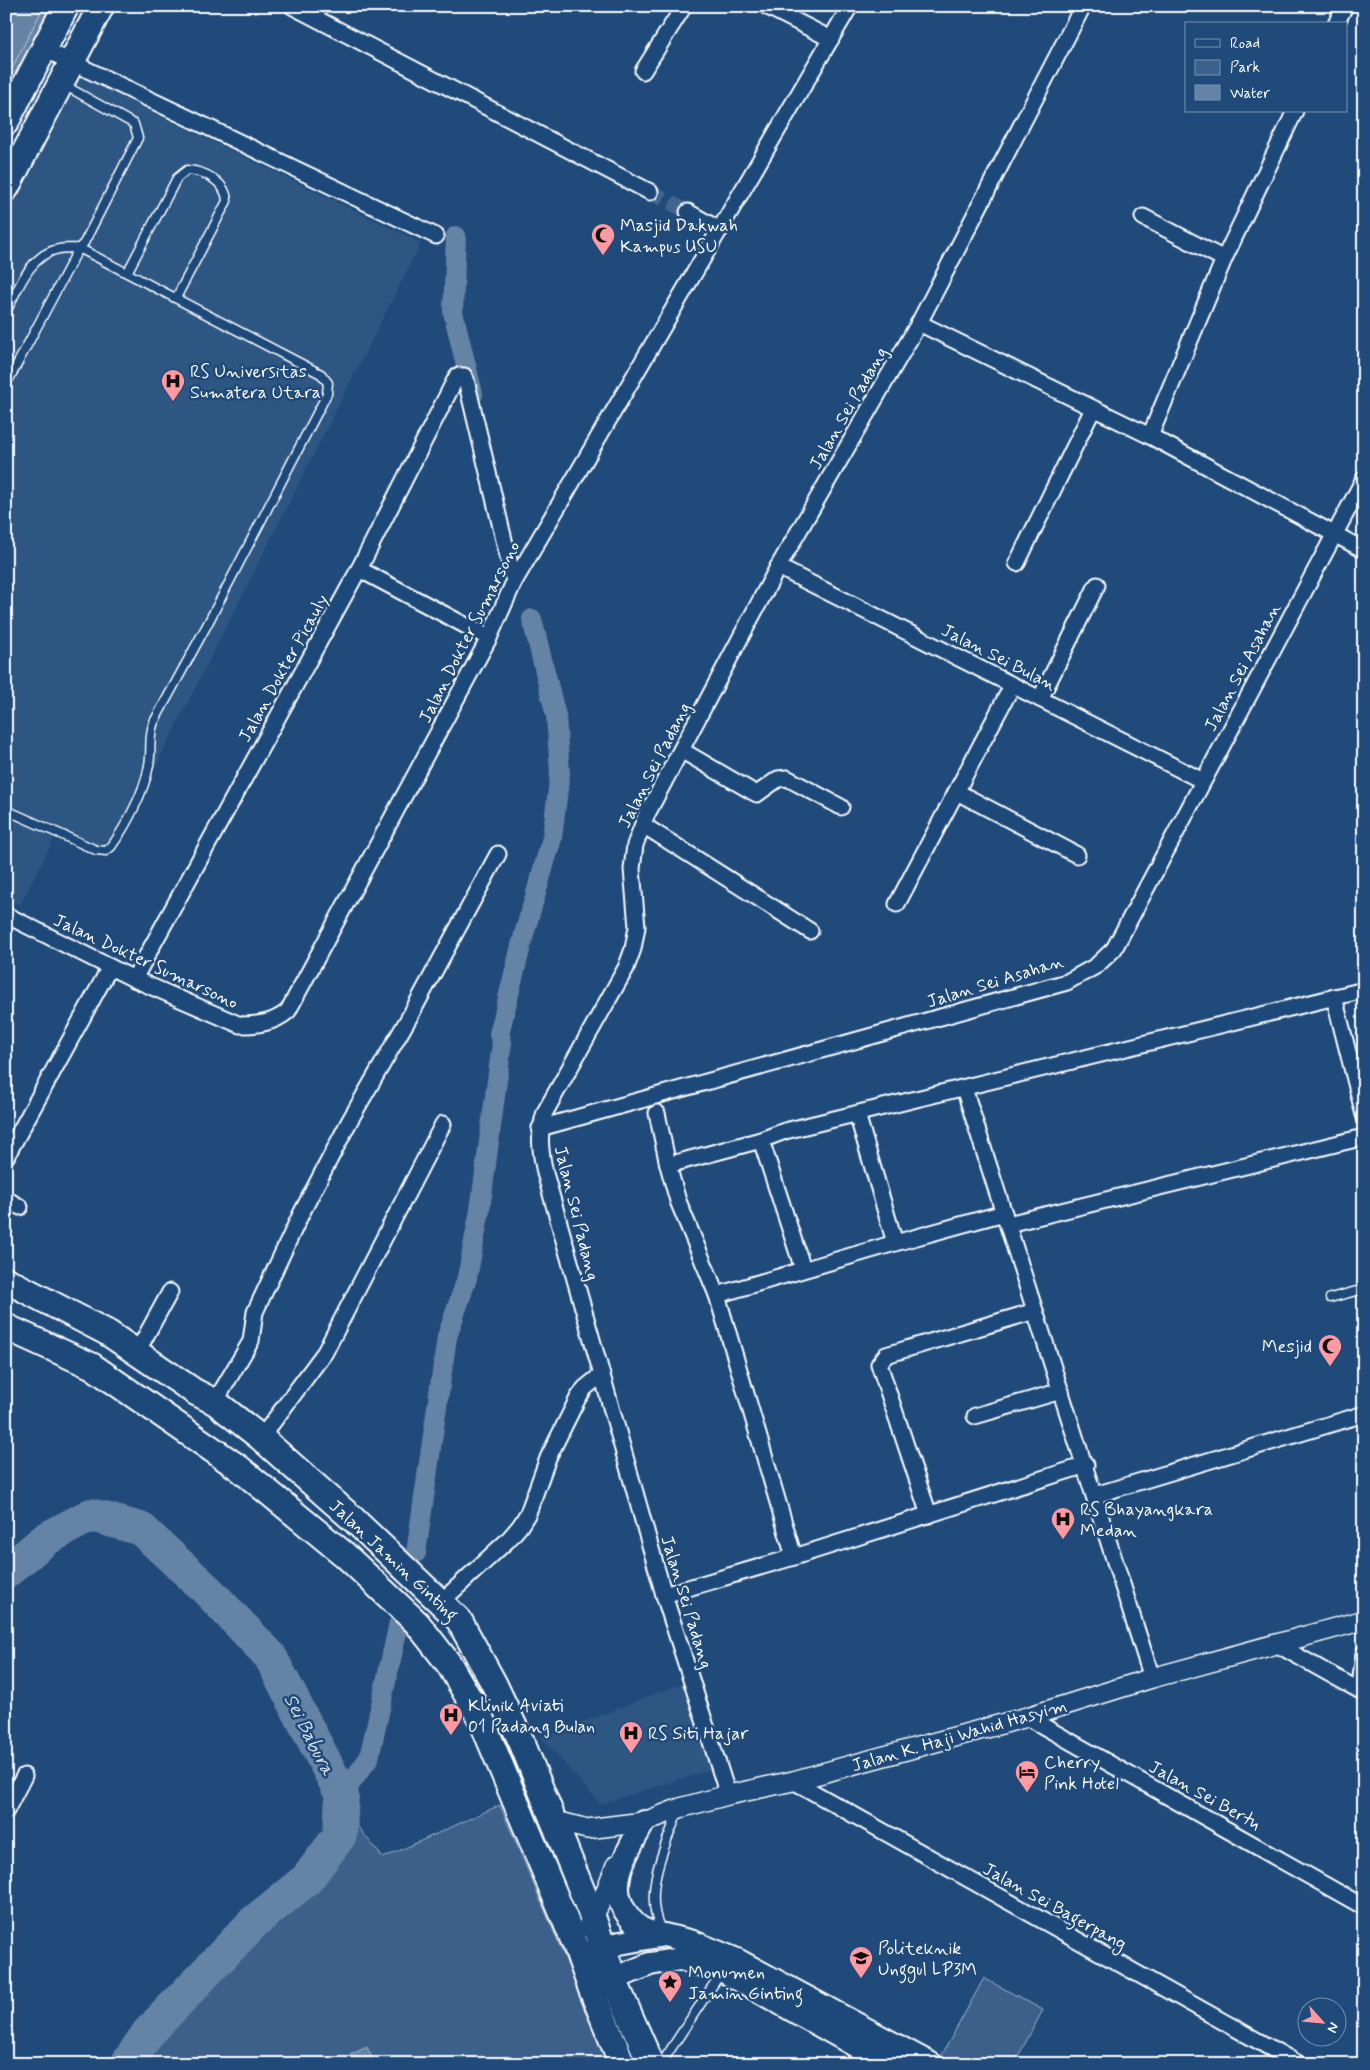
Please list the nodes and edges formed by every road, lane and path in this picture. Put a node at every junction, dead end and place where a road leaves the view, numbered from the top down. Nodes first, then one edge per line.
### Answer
1 (66, 6) edge
2 (101, 6) edge
3 (292, 6) edge
4 (684, 6) edge
5 (766, 6) edge
6 (850, 6) edge
7 (1083, 6) edge
8 (1345, 6) edge
9 (1337, 22) edge
10 (831, 39) junction
11 (44, 49) junction
12 (643, 71) dead end
13 (66, 73) junction
14 (1295, 112) edge
15 (6, 122) edge
16 (6, 188) edge
17 (650, 192) tunnel mouth
18 (688, 212) tunnel mouth
19 (1143, 218) dead end
20 (720, 230) junction
21 (436, 236) dead end
22 (79, 248) junction
23 (1224, 259) junction
24 (127, 273) junction
25 (176, 298) junction
26 (6, 312) edge
27 (920, 323) junction
28 (6, 385) edge
29 (1093, 409) junction
30 (1150, 436) junction
31 (1364, 479) edge
32 (1333, 534) junction
33 (1364, 550) edge
34 (1016, 563) dead end
35 (778, 567) junction
36 (359, 569) junction
37 (514, 582) junction
38 (1097, 585) dead end
39 (489, 638) junction
40 (1012, 686) junction
41 (1040, 699) junction
42 (681, 750) junction
43 (1203, 781) junction
44 (957, 792) junction
45 (841, 807) dead end
46 (6, 810) edge
47 (643, 825) junction
48 (498, 854) dead end
49 (1077, 855) dead end
50 (898, 904) dead end
51 (6, 915) edge
52 (810, 931) dead end
53 (110, 967) junction
54 (134, 979) junction
55 (1364, 990) edge
56 (1334, 998) junction
57 (964, 1088) junction
58 (657, 1113) dead end
59 (857, 1114) junction
60 (1364, 1115) edge
61 (443, 1124) dead end
62 (540, 1128) junction
63 (1364, 1137) edge
64 (761, 1140) junction
65 (6, 1157) edge
66 (668, 1165) junction
67 (6, 1199) edge
68 (20, 1207) dead end
69 (1006, 1219) junction
70 (895, 1243) junction
71 (803, 1269) junction
72 (6, 1280) edge
73 (1364, 1289) edge
74 (170, 1292) dead end
75 (717, 1295) junction
76 (1330, 1298) dead end
77 (1035, 1311) junction
78 (6, 1327) edge
79 (137, 1352) junction
80 (601, 1374) junction
81 (1061, 1391) junction
82 (215, 1402) junction
83 (1364, 1414) edge
84 (975, 1416) dead end
85 (261, 1438) junction
86 (1086, 1465) junction
87 (239, 1468) junction
88 (1095, 1495) junction
89 (928, 1515) junction
90 (794, 1557) junction
91 (664, 1595) junction
92 (440, 1603) junction
93 (1364, 1620) edge
94 (1276, 1644) junction
95 (1364, 1652) edge
96 (1152, 1678) junction
97 (1364, 1692) edge
98 (1027, 1717) junction
99 (24, 1776) dead end
100 (793, 1781) junction
101 (728, 1795) junction
102 (680, 1808) junction
103 (6, 1811) edge
104 (552, 1820) junction
105 (644, 1822) junction
106 (1364, 1907) edge
107 (593, 1918) junction
108 (664, 1935) junction
109 (586, 1950) junction
110 (722, 1971) junction
111 (614, 1980) junction
112 (591, 1988) junction
113 (622, 2064) edge
114 (651, 2064) edge
115 (661, 2064) edge
116 (888, 2064) edge
117 (930, 2064) edge
118 (1299, 2064) edge

1 - 11 main road
2 - 13 main road
3 - 17 street
4 - 12 street
5 - 10 street
6 - 10 street, Jalan Dokter Sumarsono
7 - 27 street, Jalan Sei Padang
8 - 9 street
10 - 20 street, Jalan Dokter Sumarsono
11 - 13 street
11 - 15 main road
13 - 16 main road
13 - 21 street
13 - 22 lane
14 - 23 street
18 - 20 street
19 - 23 street
20 - 37 street, Jalan Dokter Sumarsono
22 - 24 lane
22 - 26 lane
22 - 28 lane
23 - 30 street
24 - 25 lane
24 - 25 lane
25 - 46 lane
27 - 29 street
27 - 35 street, Jalan Sei Padang
29 - 30 street
29 - 34 street
30 - 32 street
31 - 32 street, Jalan Sei Asahan
32 - 33 street
32 - 43 street, Jalan Sei Asahan
35 - 40 street, Jalan Sei Bulan
35 - 42 street, Jalan Sei Padang
36 - 37 street, Jalan Dokter Picauly
36 - 39 street
36 - 54 street, Jalan Dokter Picauly
37 - 39 street, Jalan Dokter Sumarsono
38 - 41 street
39 - 54 street, Jalan Dokter Sumarsono
40 - 41 street, Jalan Sei Bulan
40 - 44 street
41 - 43 street, Jalan Sei Bulan
42 - 45 street
42 - 47 street, Jalan Sei Padang
43 - 62 street, Jalan Sei Asahan
44 - 49 street
44 - 50 street
47 - 52 street
47 - 62 street, Jalan Sei Padang
48 - 82 street
51 - 53 street, Jalan Dokter Sumarsono
53 - 54 street, Jalan Dokter Sumarsono
53 - 65 street
55 - 56 street
56 - 57 street
56 - 60 street
57 - 59 street
57 - 69 street
58 - 66 street
59 - 64 street
59 - 70 street
61 - 85 street
62 - 80 street, Jalan Sei Padang
63 - 69 street
64 - 66 street
64 - 71 street
66 - 75 street
67 - 68 street
69 - 70 street
69 - 77 street
70 - 71 street
71 - 75 street
72 - 79 main road, Jalan Jamin Ginting
73 - 76 lane
74 - 79 street
75 - 90 street
77 - 81 street
77 - 89 street
78 - 87 main road, Jalan Jamin Ginting
79 - 82 main road, Jalan Jamin Ginting
80 - 91 street, Jalan Sei Padang
80 - 92 street
81 - 84 street
81 - 86 street
82 - 85 main road, Jalan Jamin Ginting
83 - 88 street
85 - 87 main road
85 - 92 main road, Jalan Jamin Ginting
86 - 88 street
86 - 89 street
87 - 109 main road, Jalan Jamin Ginting
88 - 96 street
89 - 90 street
90 - 91 street
91 - 101 street, Jalan Sei Padang
92 - 104 main road, Jalan Jamin Ginting
93 - 94 street, Jalan K. Haji Wahid Hasyim
94 - 96 street, Jalan K. Haji Wahid Hasyim
94 - 97 street
95 - 97 street
96 - 98 street, Jalan K. Haji Wahid Hasyim
98 - 100 street, Jalan K. Haji Wahid Hasyim
98 - 106 street, Jalan Sei Bertu
99 - 103 street
100 - 101 street, Jalan K. Haji Wahid Hasyim
100 - 118 street, Jalan Sei Bagerpang
101 - 102 street, Jalan K. Haji Wahid Hasyim
102 - 105 street, Jalan K. Haji Wahid Hasyim
102 - 108 lane
104 - 105 street, Jalan K. Haji Wahid Hasyim
104 - 107 main road, Jalan Jamin Ginting
105 - 107 street
105 - 108 main road
107 - 109 main road, Jalan Jamin Ginting
108 - 109 main road
108 - 117 main road
109 - 111 main road, Jalan Jamin Ginting
109 - 112 main road, Jalan Jamin Ginting
110 - 111 main road
110 - 115 lane
110 - 116 main road
111 - 112 main road
111 - 114 main road, Jalan Jamin Ginting
112 - 113 main road, Jalan Jamin Ginting

